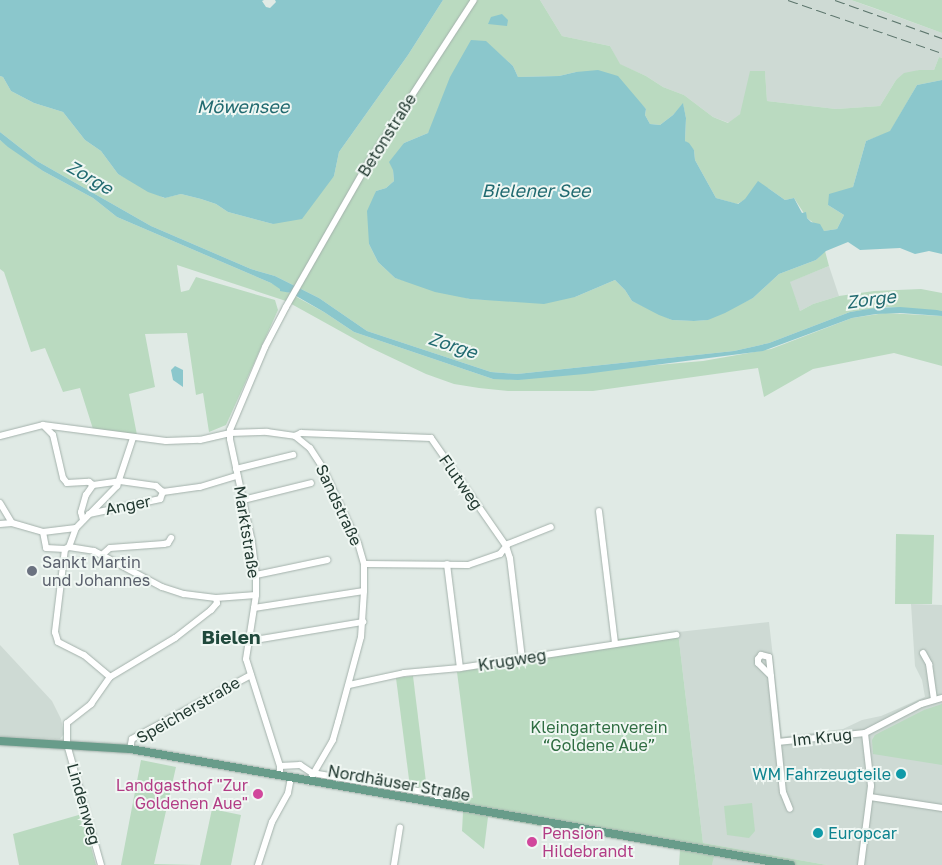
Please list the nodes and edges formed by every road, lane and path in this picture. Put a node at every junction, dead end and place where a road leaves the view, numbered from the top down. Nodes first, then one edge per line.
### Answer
1 (474, 0) edge
2 (43, 424) junction
3 (230, 434) junction
4 (0, 436) edge
5 (295, 436) junction
6 (132, 438) junction
7 (293, 455) dead end
8 (236, 469) junction
9 (237, 476) junction
10 (120, 481) junction
11 (311, 483) dead end
12 (93, 485) junction
13 (163, 492) junction
14 (243, 500) junction
15 (0, 504) edge
16 (599, 511) dead end
17 (89, 514) junction
18 (83, 520) junction
19 (12, 523) junction
20 (0, 524) edge
21 (551, 527) dead end
22 (76, 528) junction
23 (43, 532) junction
24 (170, 538) dead end
25 (506, 546) junction
26 (67, 548) junction
27 (102, 554) junction
28 (327, 560) dead end
29 (364, 564) junction
30 (447, 564) junction
31 (256, 575) junction
32 (364, 591) junction
33 (256, 595) junction
34 (216, 598) junction
35 (254, 608) junction
36 (363, 622) junction
37 (676, 635) dead end
38 (249, 641) junction
39 (615, 644) junction
40 (923, 653) dead end
41 (522, 658) junction
42 (460, 668) junction
43 (251, 674) junction
44 (771, 676) dead end
45 (110, 677) junction
46 (349, 685) junction
47 (934, 698) junction
48 (942, 698) edge
49 (865, 733) junction
50 (0, 742) edge
51 (778, 742) junction
52 (68, 744) junction
53 (130, 749) junction
54 (280, 766) junction
55 (312, 773) junction
56 (280, 776) junction
57 (292, 778) junction
58 (309, 781) junction
59 (870, 797) junction
60 (443, 804) junction
61 (942, 808) edge
62 (790, 809) dead end
63 (400, 827) dead end
64 (862, 864) edge
65 (101, 865) edge
66 (258, 865) edge
67 (394, 865) edge
68 (791, 865) edge

1 - 3 street, Betonstraße
2 - 4 street
2 - 6 street
2 - 12 street
3 - 5 street
3 - 6 street
3 - 8 street, Marktstraße
5 - 25 street, Flutweg
5 - 29 street, Sandstraße
6 - 10 street
7 - 8 street
8 - 9 street, Marktstraße
9 - 13 street, Anger
9 - 14 street, Marktstraße
10 - 12 street
10 - 13 street, Anger
10 - 17 street, Anger
11 - 14 street
12 - 18 street
13 - 17 street, Anger
14 - 31 street, Marktstraße
15 - 19 street
16 - 39 street
17 - 18 street, Anger
18 - 22 street, Anger
19 - 20 street
19 - 23 street
21 - 25 street
22 - 23 street
22 - 26 street
23 - 26 street
24 - 27 street
25 - 30 street
25 - 41 street, Flutweg
26 - 27 street
26 - 45 street
27 - 34 street
28 - 31 street
29 - 30 street
29 - 32 street, Sandstraße
30 - 42 street
31 - 33 street, Marktstraße
32 - 35 street
32 - 36 street, Sandstraße
33 - 34 street
33 - 35 street, Marktstraße
34 - 45 street
35 - 38 street, Marktstraße
36 - 38 street
36 - 46 street, Sandstraße
37 - 39 street, Krugweg
38 - 43 street, Marktstraße
39 - 41 street, Krugweg
40 - 47 street
41 - 42 street, Krugweg
42 - 46 street, Krugweg
43 - 53 street, Speicherstraße
43 - 54 street, Marktstraße
44 - 51 street, Im Krug
45 - 52 street
46 - 55 street, Sandstraße
47 - 48 street, Im Krug
47 - 49 street, Im Krug
49 - 51 street, Im Krug
49 - 59 street, Im Krug
50 - 52 main road, Nordhäuser Straße
51 - 62 street, Im Krug
52 - 53 main road, Nordhäuser Straße
52 - 65 street, Lindenweg
53 - 56 main road, Nordhäuser Straße
54 - 55 street
54 - 56 street, Marktstraße
55 - 58 street, Sandstraße
55 - 60 street
56 - 57 main road, Nordhäuser Straße
57 - 58 main road, Nordhäuser Straße
57 - 66 street
58 - 60 main road, Nordhäuser Straße
59 - 61 street
59 - 64 street, Im Krug
60 - 68 main road, Nordhäuser Straße
63 - 67 street

